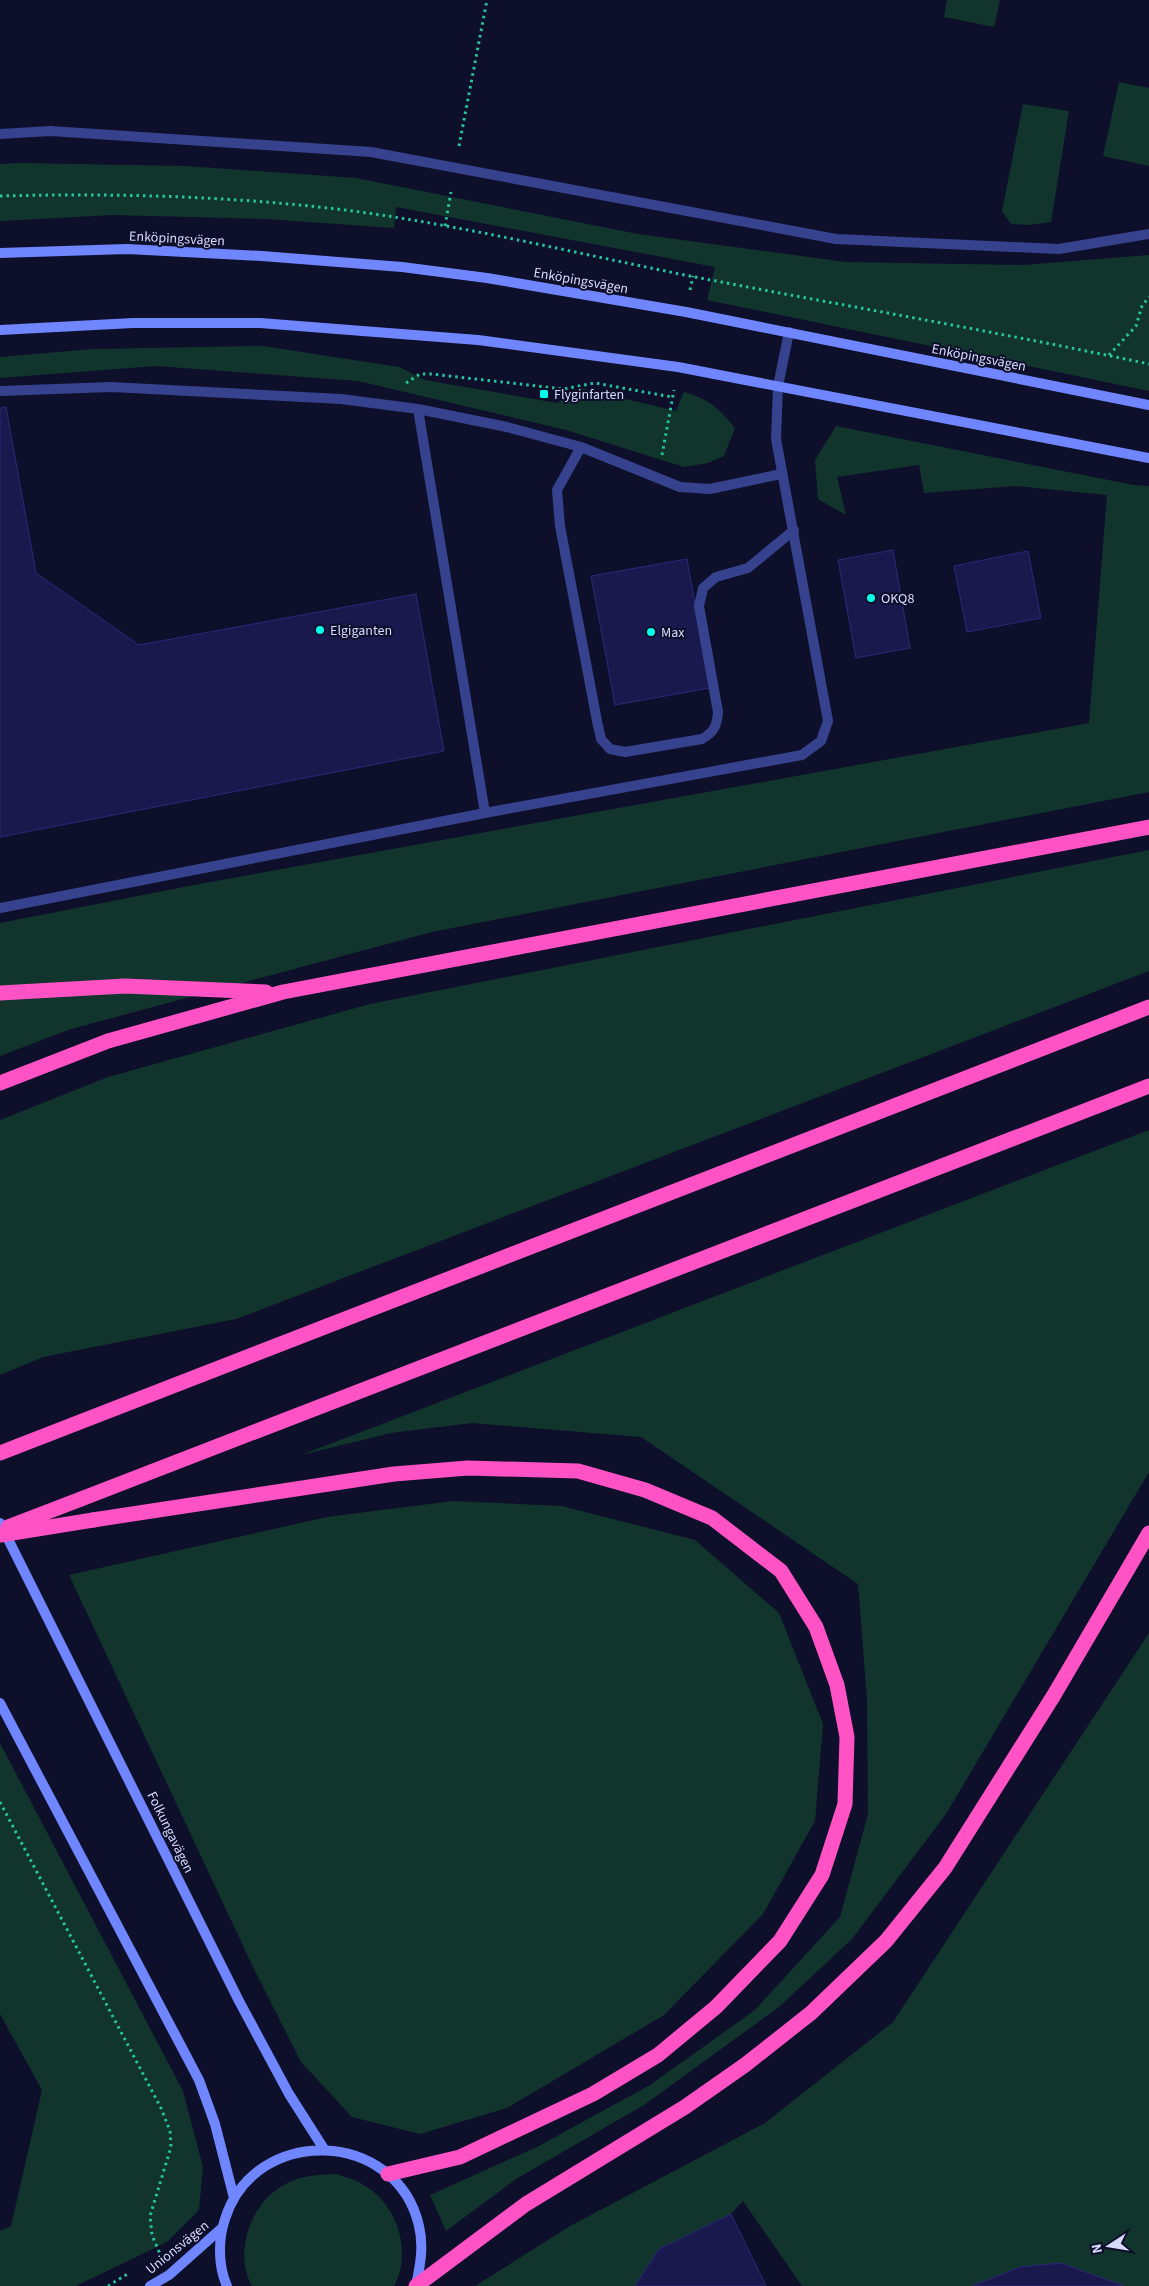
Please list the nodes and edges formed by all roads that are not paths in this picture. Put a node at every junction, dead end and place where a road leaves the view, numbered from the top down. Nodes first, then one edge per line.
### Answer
1 (0, 134) edge
2 (1149, 234) edge
3 (0, 254) edge
4 (0, 330) edge
5 (789, 332) junction
6 (778, 386) junction
7 (0, 391) edge
8 (1149, 405) edge
9 (418, 410) junction
10 (581, 447) junction
11 (1149, 458) edge
12 (782, 474) junction
13 (794, 530) junction
14 (485, 813) junction
15 (1149, 827) edge
16 (0, 908) edge
17 (283, 992) junction
18 (0, 993) edge
19 (1149, 1007) edge
20 (0, 1083) edge
21 (1149, 1086) edge
22 (0, 1453) edge
23 (0, 1523) edge
24 (0, 1530) edge
25 (1149, 1533) edge
26 (0, 1535) edge
27 (0, 1703) edge
28 (324, 2149) junction
29 (388, 2174) junction
30 (234, 2198) junction
31 (222, 2228) junction
32 (150, 2286) edge
33 (227, 2286) edge
34 (416, 2286) edge

1 - 2 street
3 - 5 street, Enköpingsvägen
4 - 6 street
5 - 6 street
5 - 8 street, Enköpingsvägen
6 - 11 street
6 - 12 street
7 - 9 street
9 - 10 street
9 - 14 street
10 - 12 street
10 - 13 street
12 - 13 street
13 - 14 street
14 - 16 street
15 - 17 highway
17 - 18 highway
17 - 20 highway
19 - 22 highway
21 - 24 highway, bridge
23 - 28 street, Folkungavägen
25 - 34 highway
26 - 29 highway, bridge
27 - 30 street
28 - 29 street
28 - 30 street
29 - 34 street
30 - 31 street
31 - 32 street, Unionsvägen
31 - 33 street

